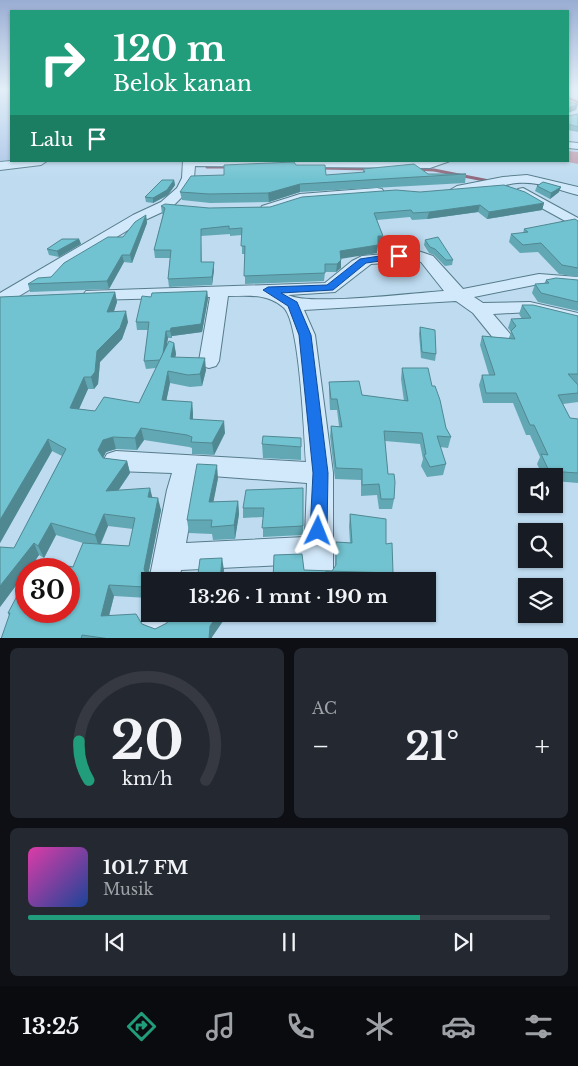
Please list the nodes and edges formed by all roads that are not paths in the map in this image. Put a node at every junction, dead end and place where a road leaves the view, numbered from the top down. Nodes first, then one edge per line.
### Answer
1 (33, 162) edge
2 (189, 162) edge
3 (0, 166) edge
4 (448, 168) edge
5 (498, 183) junction
6 (387, 191) edge
7 (440, 191) edge
8 (578, 191) edge
9 (166, 204) junction
10 (184, 206) edge
11 (253, 209) edge
12 (578, 224) edge
13 (578, 282) edge
14 (268, 290) junction
15 (220, 292) junction
16 (459, 295) junction
17 (72, 296) edge
18 (38, 297) edge
19 (0, 300) edge
20 (293, 305) junction
21 (479, 309) junction
22 (578, 319) edge
23 (501, 336) edge
24 (209, 361) dead end
25 (116, 461) edge
26 (188, 464) junction
27 (320, 473) junction
28 (318, 563) joint
29 (167, 569) edge

1 - 3 street
2 - 4 street
2 - 9 street
4 - 5 street
5 - 7 street
5 - 8 street
5 - 12 street
6 - 11 street
9 - 10 street
9 - 19 street
13 - 16 street
14 - 15 street
14 - 16 street
14 - 20 street
15 - 17 street
15 - 24 street
16 - 20 street
16 - 21 street
18 - 19 street
20 - 27 street
21 - 22 street
21 - 23 street
25 - 26 street
26 - 27 street
26 - 29 street
27 - 28 street
28 - 29 street

